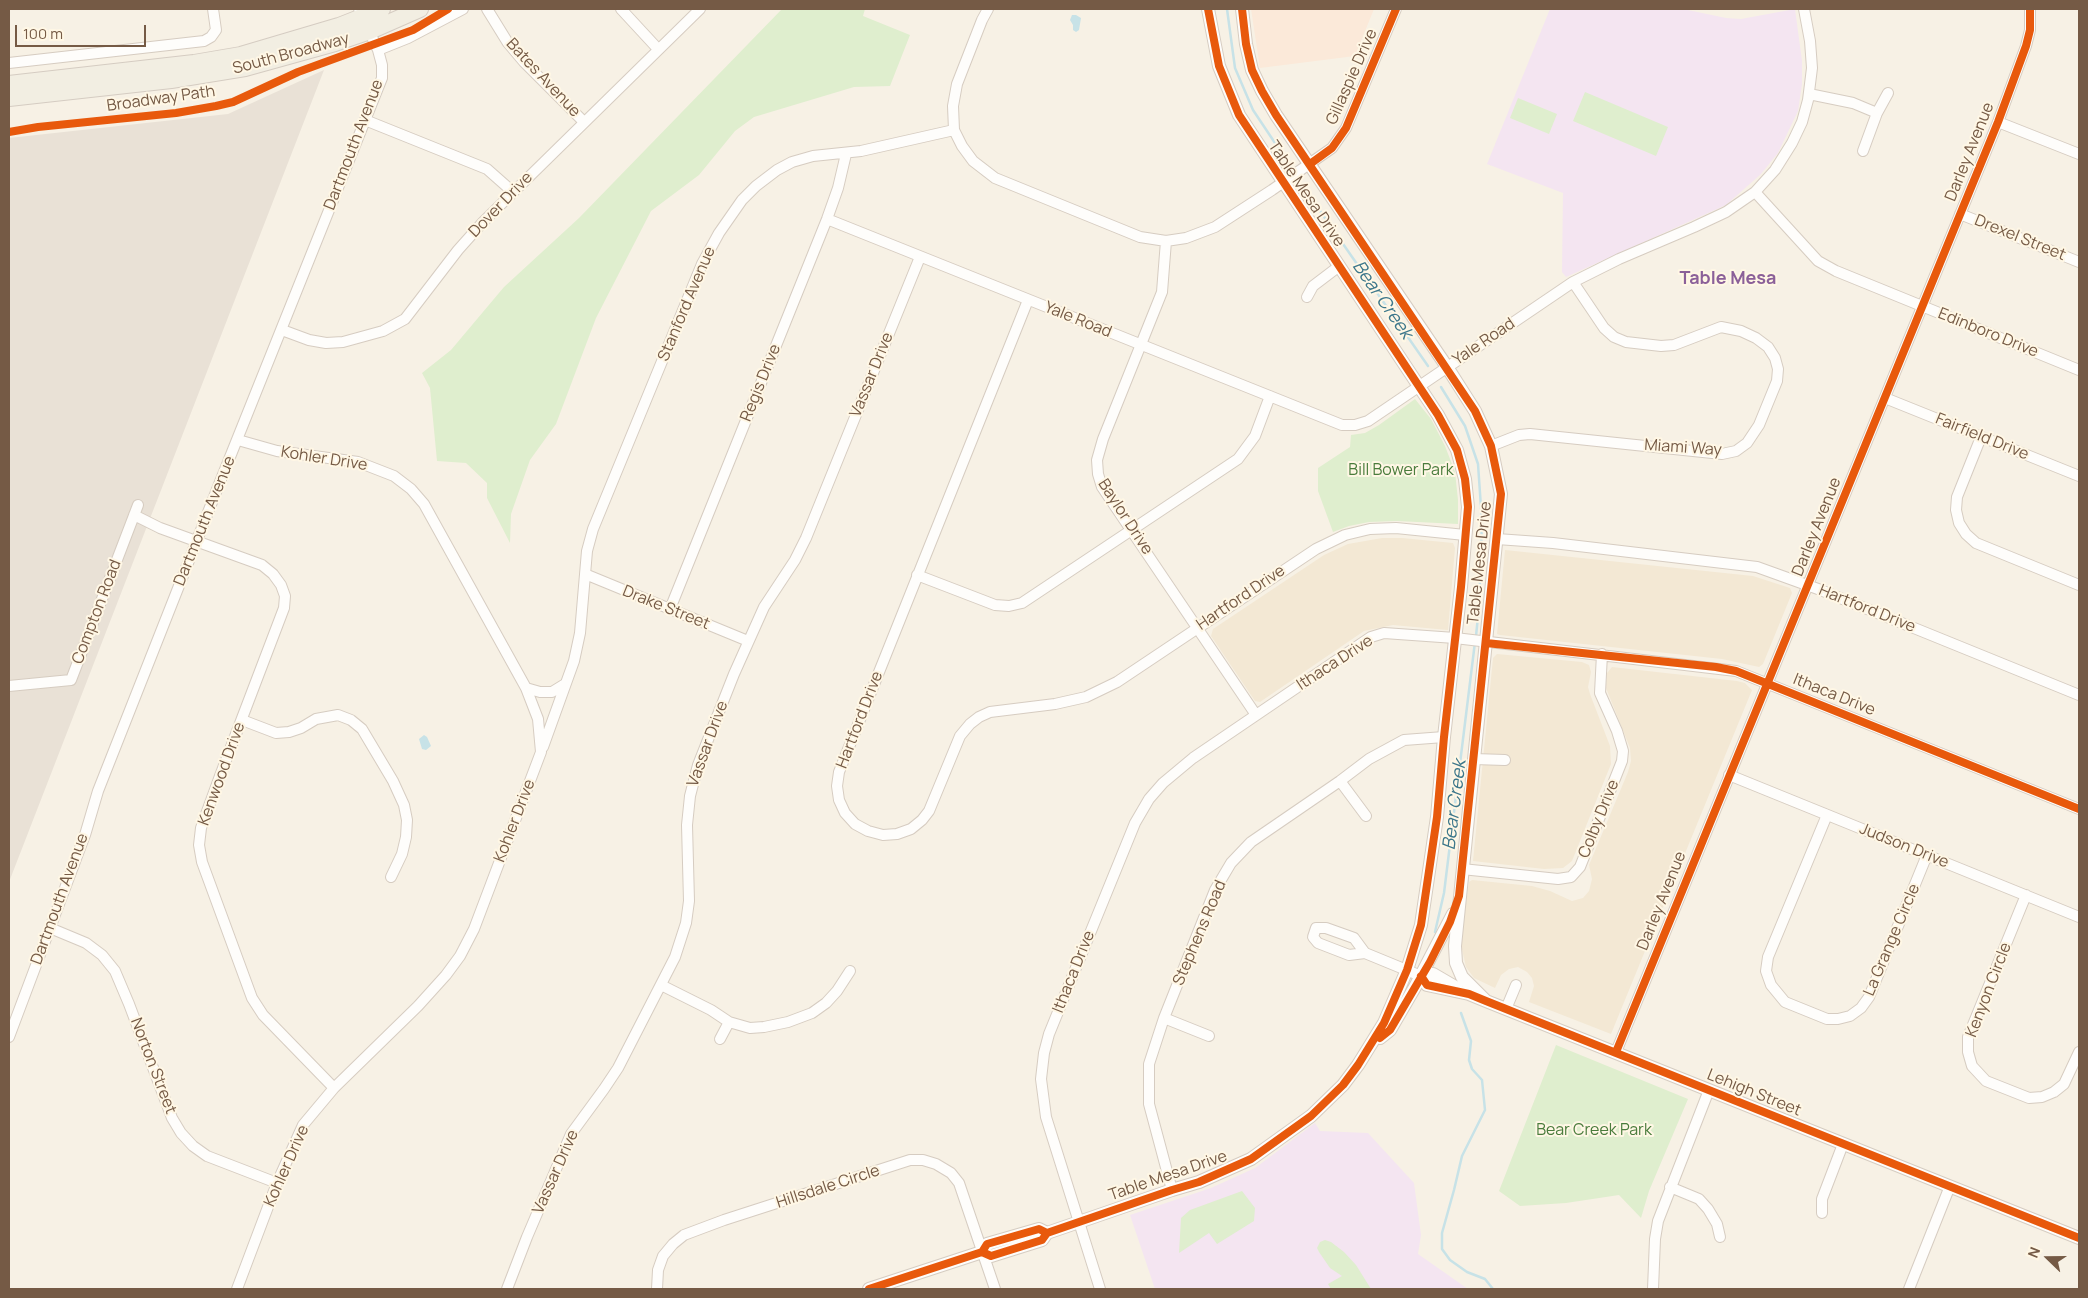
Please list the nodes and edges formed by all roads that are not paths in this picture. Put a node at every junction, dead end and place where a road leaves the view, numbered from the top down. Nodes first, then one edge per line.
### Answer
1 (213, 9) edge
2 (382, 9) edge
3 (420, 9) edge
4 (463, 9) edge
5 (487, 9) edge
6 (620, 9) edge
7 (700, 9) edge
8 (988, 9) edge
9 (1208, 9) edge
10 (1242, 9) edge
11 (1396, 9) edge
12 (1804, 9) edge
13 (2030, 9) edge
14 (364, 19) edge
15 (658, 49) junction
16 (378, 50) junction
17 (9, 63) edge
18 (9, 84) edge
19 (1888, 93) dead end
20 (1809, 94) junction
21 (9, 98) edge
22 (1877, 112) junction
23 (365, 120) junction
24 (584, 122) junction
25 (1998, 122) junction
26 (954, 130) junction
27 (1863, 150) dead end
28 (846, 154) junction
29 (2079, 154) edge
30 (1310, 164) junction
31 (1282, 183) junction
32 (513, 192) junction
33 (1755, 192) junction
34 (1960, 214) junction
35 (827, 219) junction
36 (1166, 241) junction
37 (920, 257) junction
38 (2079, 262) edge
39 (1338, 267) junction
40 (1573, 282) junction
41 (1307, 297) dead end
42 (1028, 300) junction
43 (1922, 306) junction
44 (282, 330) junction
45 (1141, 345) junction
46 (1447, 367) junction
47 (2079, 370) edge
48 (1419, 386) junction
49 (1270, 396) junction
50 (1885, 398) junction
51 (1981, 437) junction
52 (238, 440) junction
53 (1491, 446) junction
54 (2079, 476) edge
55 (138, 505) dead end
56 (134, 515) junction
57 (1133, 530) junction
58 (1465, 535) junction
59 (1498, 539) junction
60 (196, 542) junction
61 (584, 574) junction
62 (917, 575) junction
63 (1808, 585) junction
64 (2079, 585) edge
65 (670, 609) junction
66 (1198, 628) junction
67 (1460, 639) junction
68 (748, 641) junction
69 (1482, 642) junction
70 (1602, 654) junction
71 (1767, 683) junction
72 (565, 684) junction
73 (9, 686) edge
74 (526, 688) junction
75 (2079, 695) edge
76 (1256, 715) junction
77 (242, 720) junction
78 (1444, 737) junction
79 (541, 752) junction
80 (1474, 759) junction
81 (1505, 760) dead end
82 (1729, 775) junction
83 (1340, 781) junction
84 (2079, 808) edge
85 (1827, 815) junction
86 (1366, 816) dead end
87 (1927, 856) junction
88 (1462, 869) junction
89 (391, 876) dead end
90 (2026, 895) junction
91 (1459, 896) junction
92 (2079, 917) edge
93 (50, 928) junction
94 (1365, 952) dead end
95 (1407, 970) junction
96 (850, 971) dead end
97 (1421, 976) junction
98 (661, 985) junction
99 (1516, 985) dead end
100 (1486, 1001) junction
101 (1506, 1009) junction
102 (1164, 1018) junction
103 (729, 1022) junction
104 (1209, 1036) dead end
105 (9, 1037) edge
106 (720, 1039) dead end
107 (1372, 1044) junction
108 (1616, 1052) junction
109 (2079, 1052) edge
110 (334, 1088) junction
111 (1709, 1090) junction
112 (1843, 1144) junction
113 (277, 1184) junction
114 (1950, 1186) junction
115 (1670, 1187) junction
116 (1172, 1190) junction
117 (1822, 1213) dead end
118 (1078, 1222) junction
119 (1720, 1237) dead end
120 (2079, 1238) edge
121 (982, 1252) junction
122 (889, 1286) edge
123 (237, 1289) edge
124 (507, 1289) edge
125 (656, 1289) edge
126 (869, 1289) edge
127 (995, 1289) edge
128 (1100, 1289) edge
129 (1653, 1289) edge
130 (1909, 1289) edge

1 - 17 street
2 - 14 main road, South Broadway
3 - 14 main road, South Broadway
4 - 16 street
5 - 24 street, Bates Avenue
6 - 15 street
7 - 15 street, Dover Drive
8 - 26 street
9 - 31 street, Table Mesa Drive
10 - 30 street, Table Mesa Drive
11 - 30 street, Gillaspie Drive
12 - 20 street, Yale Road
13 - 25 street, Darley Avenue
14 - 16 street, Dartmouth Avenue
14 - 18 main road, South Broadway
14 - 21 main road, South Broadway
15 - 24 street, Dover Drive
16 - 23 street, Dartmouth Avenue
19 - 22 street
20 - 22 street
20 - 33 street, Yale Road
22 - 27 street
23 - 32 street
23 - 44 street, Dartmouth Avenue
24 - 32 street, Dover Drive
25 - 29 street
25 - 34 street, Darley Avenue
26 - 28 street, Stanford Avenue
26 - 36 street, Gillaspie Drive
28 - 35 street, Regis Drive
28 - 61 street, Stanford Avenue
30 - 31 street, Gillaspie Drive
30 - 46 street, Table Mesa Drive
31 - 36 street, Gillaspie Drive
31 - 39 street, Table Mesa Drive
32 - 44 street, Dover Drive
33 - 40 street, Yale Road
33 - 43 street, Edinboro Drive
34 - 38 street, Drexel Street
34 - 43 street, Darley Avenue
35 - 37 street, Yale Road
35 - 65 street, Regis Drive
36 - 45 street, Baylor Drive
37 - 42 street, Yale Road
37 - 68 street, Vassar Drive
39 - 41 street
39 - 48 street, Table Mesa Drive
40 - 46 street, Yale Road
40 - 53 street, Miami Way
42 - 45 street, Yale Road
42 - 62 street, Hartford Drive
43 - 47 street, Edinboro Drive
43 - 50 street, Darley Avenue
44 - 52 street, Dartmouth Avenue
45 - 49 street, Yale Road
45 - 57 street, Baylor Drive
46 - 48 street, Yale Road
46 - 53 street, Table Mesa Drive
48 - 49 street, Yale Road
48 - 58 street, Table Mesa Drive
49 - 57 street
50 - 51 street, Fairfield Drive
50 - 63 street, Darley Avenue
51 - 54 street, Fairfield Drive
51 - 64 street
52 - 60 street, Dartmouth Avenue
52 - 74 street, Kohler Drive
53 - 59 street, Table Mesa Drive
55 - 56 street, Compton Road
56 - 60 street
56 - 73 street, Compton Road
57 - 62 street
57 - 66 street, Baylor Drive
58 - 66 street, Hartford Drive
58 - 67 street, Table Mesa Drive
59 - 63 street, Hartford Drive
59 - 69 street, Table Mesa Drive
60 - 77 street, Kenwood Drive
60 - 93 street, Dartmouth Avenue
61 - 65 street, Drake Street
61 - 72 street, Stanford Avenue
62 - 66 street, Hartford Drive
63 - 71 street, Darley Avenue
63 - 75 street, Hartford Drive
65 - 68 street, Drake Street
66 - 76 street, Baylor Drive
67 - 69 street, Ithaca Drive
67 - 76 street, Ithaca Drive
67 - 78 street, Table Mesa Drive
68 - 98 street, Vassar Drive
69 - 70 street, Ithaca Drive
69 - 80 street, Table Mesa Drive
70 - 71 street, Ithaca Drive
70 - 88 street, Colby Drive
71 - 82 street, Darley Avenue
71 - 84 street, Ithaca Drive
72 - 74 street
72 - 79 street, Stanford Avenue
74 - 79 street, Kohler Drive
76 - 118 street, Ithaca Drive
77 - 89 street
77 - 110 street, Kenwood Drive
78 - 83 street, Stephens Road
78 - 95 street, Table Mesa Drive
79 - 110 street, Kohler Drive
80 - 81 street
80 - 88 street, Table Mesa Drive
82 - 85 street, Judson Drive
82 - 108 street, Darley Avenue
83 - 86 street
83 - 102 street, Stephens Road
85 - 87 street, Judson Drive
85 - 87 street, La Grange Circle
87 - 90 street, Judson Drive
88 - 91 street, Table Mesa Drive
90 - 92 street, Judson Drive
90 - 109 street, Kenyon Circle
91 - 97 street, Table Mesa Drive
91 - 100 street, Table Mesa Drive
93 - 105 street, Dartmouth Avenue
93 - 113 street, Norton Street
94 - 95 street, Lehigh Street
95 - 97 street, Lehigh Street
95 - 107 street, Table Mesa Drive
96 - 103 street
97 - 100 street, Lehigh Street
97 - 107 street, Table Mesa Drive
98 - 103 street
98 - 124 street, Vassar Drive
99 - 101 street
100 - 101 street, Lehigh Street
101 - 108 street, Lehigh Street
102 - 104 street
102 - 116 street, Stephens Road
103 - 106 street
107 - 116 street, Table Mesa Drive
108 - 111 street, Lehigh Street
110 - 113 street, Kohler Drive
111 - 112 street, Lehigh Street
111 - 115 street
112 - 114 street, Lehigh Street
112 - 117 street
113 - 123 street, Kohler Drive
114 - 120 street, Lehigh Street
114 - 130 street
115 - 119 street
115 - 129 street
116 - 118 street, Table Mesa Drive
118 - 121 street, Table Mesa Drive
118 - 128 street, Ithaca Drive
121 - 122 street, Table Mesa Drive
121 - 125 street, Hillsdale Circle
121 - 127 street, Hillsdale Circle
122 - 126 street, Table Mesa Drive

